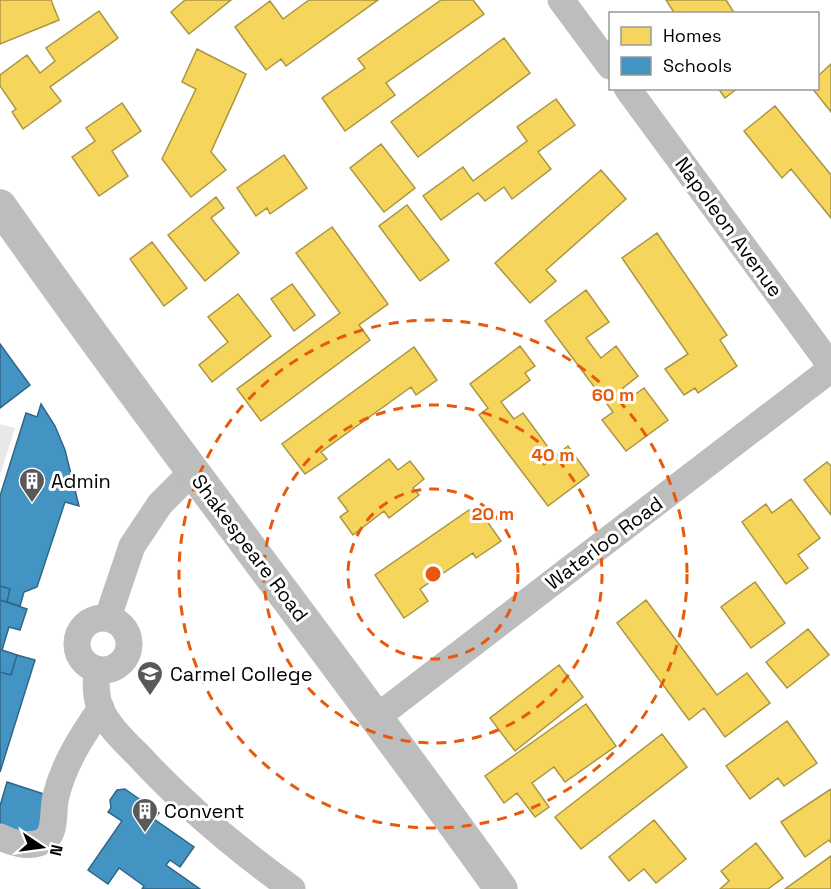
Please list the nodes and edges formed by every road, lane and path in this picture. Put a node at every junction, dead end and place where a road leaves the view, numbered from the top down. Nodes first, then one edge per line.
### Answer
1 (561, 0) edge
2 (609, 65) edge
3 (628, 90) edge
4 (5, 223) edge
5 (831, 368) edge
6 (193, 471) junction
7 (108, 617) junction
8 (97, 669) junction
9 (100, 708) junction
10 (377, 717) junction
11 (0, 837) edge
12 (292, 889) edge
13 (501, 889) edge

1 - 2 street
3 - 5 street, Napoleon Avenue
4 - 6 main road, Shakespeare Road
5 - 10 street, Waterloo Road
6 - 7 street
6 - 10 main road, Shakespeare Road
7 - 8 street
7 - 8 street
8 - 9 street
9 - 11 street
9 - 12 street
10 - 13 main road, Shakespeare Road

